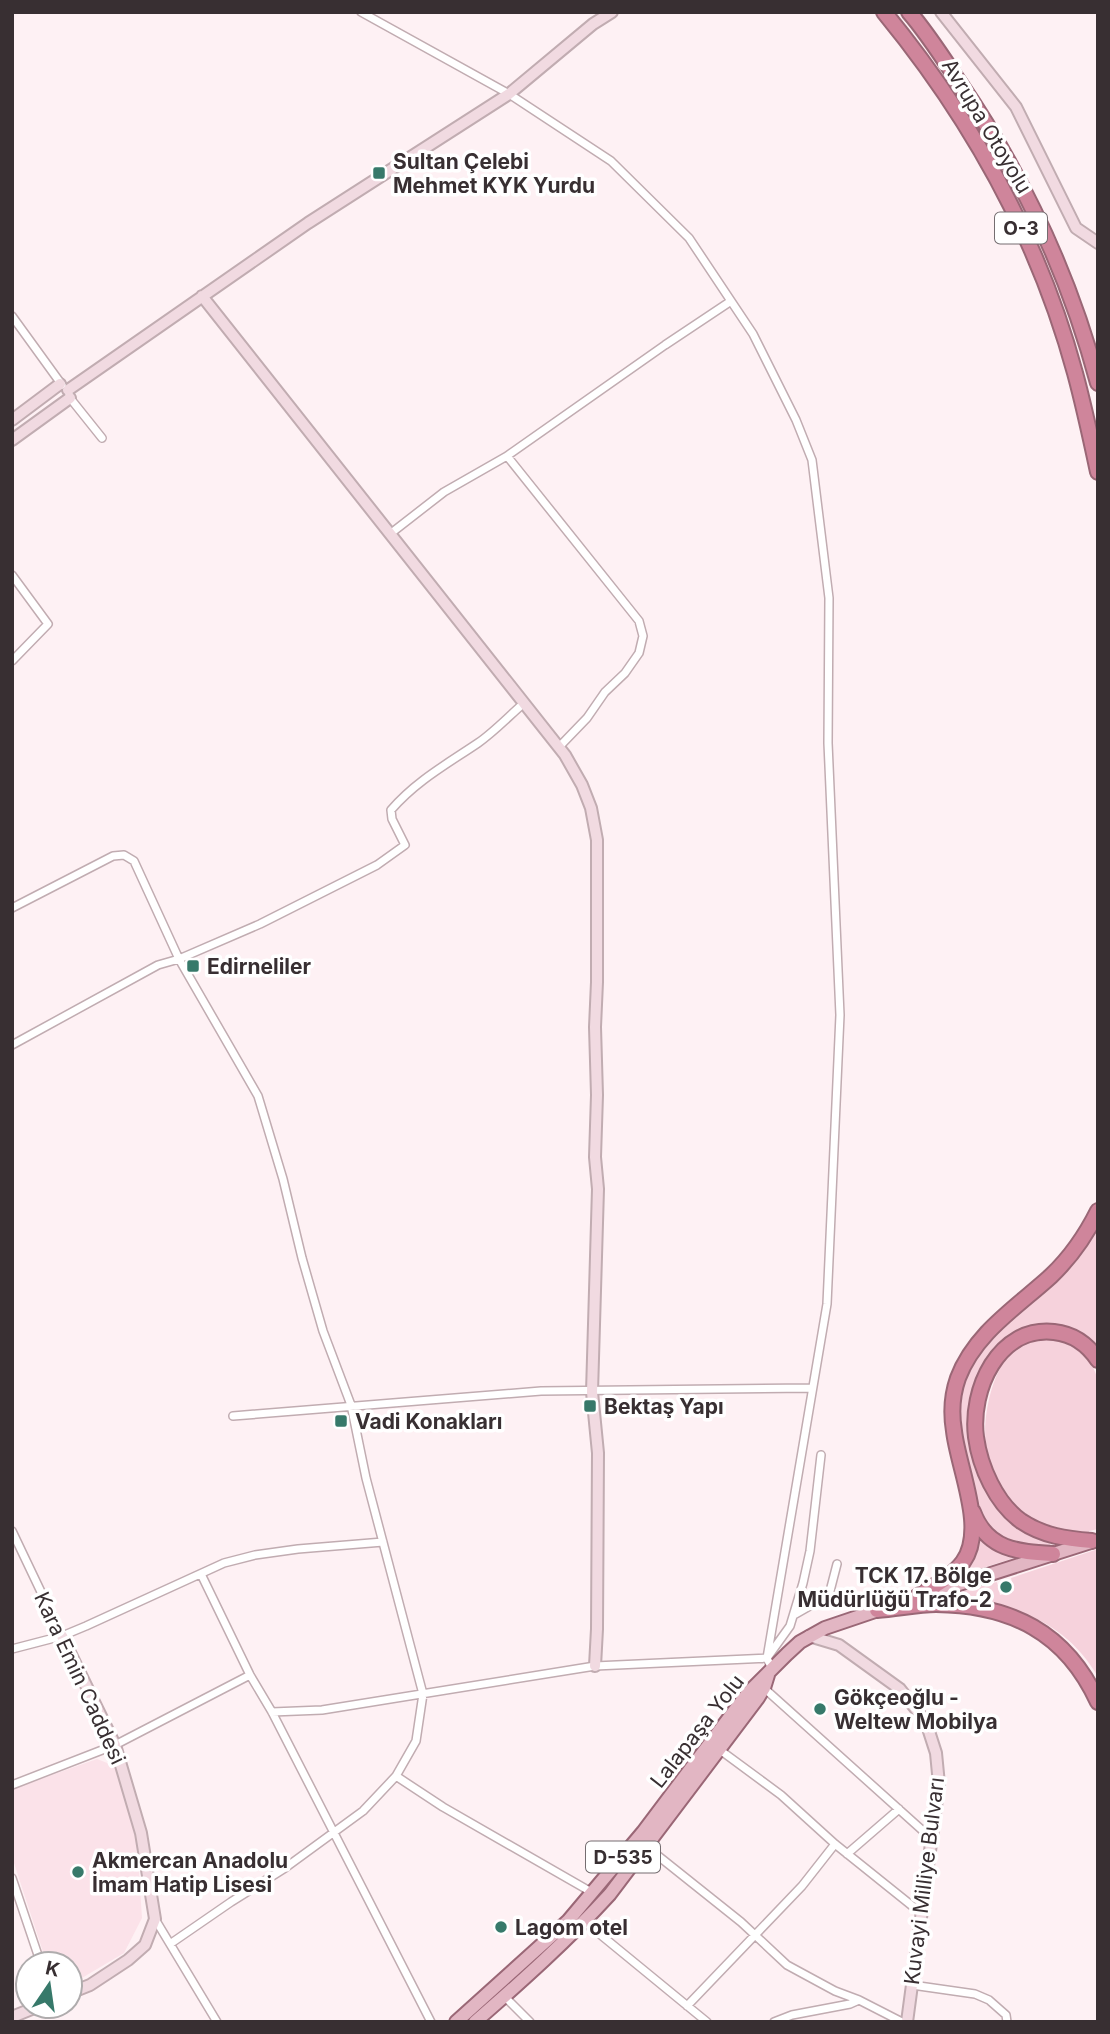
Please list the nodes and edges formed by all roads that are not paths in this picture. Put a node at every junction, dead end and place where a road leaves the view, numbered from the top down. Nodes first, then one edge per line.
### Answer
1 (361, 12) edge
2 (612, 12) edge
3 (884, 12) edge
4 (909, 12) edge
5 (940, 12) edge
6 (509, 94) junction
7 (1098, 243) edge
8 (202, 296) junction
9 (731, 301) junction
10 (12, 316) edge
11 (1098, 383) edge
12 (66, 390) junction
13 (12, 420) edge
14 (102, 438) dead end
15 (12, 440) edge
16 (507, 456) junction
17 (1098, 472) edge
18 (390, 534) junction
19 (12, 575) edge
20 (19, 584) junction
21 (12, 591) edge
22 (12, 661) edge
23 (524, 704) junction
24 (559, 747) junction
25 (12, 908) edge
26 (179, 959) junction
27 (12, 1045) edge
28 (1098, 1211) edge
29 (1098, 1360) edge
30 (812, 1388) junction
31 (592, 1392) junction
32 (351, 1405) junction
33 (233, 1416) dead end
34 (821, 1455) dead end
35 (970, 1504) junction
36 (12, 1531) edge
37 (1095, 1541) edge
38 (383, 1542) junction
39 (1054, 1554) junction
40 (837, 1564) dead end
41 (201, 1574) junction
42 (916, 1597) junction
43 (877, 1610) junction
44 (794, 1615) junction
45 (62, 1636) junction
46 (809, 1636) junction
47 (12, 1650) edge
48 (595, 1667) junction
49 (769, 1668) junction
50 (250, 1675) junction
51 (764, 1688) junction
52 (422, 1694) junction
53 (1098, 1702) edge
54 (272, 1712) junction
55 (115, 1745) junction
56 (720, 1750) junction
57 (396, 1776) junction
58 (12, 1785) edge
59 (899, 1810) junction
60 (334, 1833) junction
61 (932, 1839) junction
62 (835, 1844) junction
63 (646, 1847) junction
64 (847, 1854) junction
65 (12, 1878) edge
66 (14, 1891) edge
67 (593, 1893) junction
68 (921, 1913) junction
69 (155, 1919) junction
70 (585, 1922) junction
71 (756, 1936) junction
72 (170, 1944) junction
73 (36, 1950) edge
74 (912, 1985) junction
75 (84, 1987) edge
76 (504, 1996) junction
77 (859, 2000) junction
78 (687, 2006) junction
79 (819, 2010) junction
80 (217, 2022) edge
81 (431, 2022) edge
82 (456, 2022) edge
83 (475, 2022) edge
84 (530, 2022) edge
85 (707, 2022) edge
86 (774, 2022) edge
87 (817, 2022) edge
88 (905, 2022) edge
89 (1007, 2022) edge

1 - 6 street
2 - 6 street
3 - 17 highway, Avrupa Otoyolu / O-3
4 - 11 highway, Avrupa Otoyolu / O-3
5 - 7 street
6 - 8 street
6 - 9 street
8 - 12 street
8 - 18 street
9 - 16 street
9 - 30 street
10 - 12 street
12 - 13 street
12 - 14 street
12 - 15 street
16 - 18 street
16 - 24 street
18 - 23 street
19 - 20 street
20 - 21 street
20 - 22 street
23 - 24 street
23 - 26 street
24 - 31 street
25 - 26 street
26 - 27 street
26 - 32 street
28 - 35 highway
29 - 37 highway
30 - 31 street
30 - 49 street
31 - 32 street
31 - 48 street
32 - 33 street
32 - 38 street
34 - 44 street
35 - 39 highway
35 - 42 highway
36 - 45 street, Kara Emin Caddesi
37 - 39 main road, D-535
38 - 41 street
38 - 52 street
39 - 42 main road, D-535
40 - 44 street
41 - 45 street
41 - 50 street
42 - 43 main road, D-535
43 - 46 main road, D-535
43 - 53 highway
44 - 49 street
45 - 47 street
45 - 55 street, Kara Emin Caddesi
46 - 49 main road, D-535
46 - 61 street, Kuvayi Milliye Bulvarı
48 - 49 street
48 - 52 street
49 - 51 main road, Lalapaşa Yolu / D-535
49 - 67 main road, Lalapaşa Yolu / D-535
50 - 54 street
50 - 55 street
51 - 56 main road, Lalapaşa Yolu / D-535
51 - 59 street
52 - 54 street
52 - 57 street
54 - 60 street
55 - 58 street
55 - 69 street, Kara Emin Caddesi
56 - 62 street
56 - 63 main road, Lalapaşa Yolu / D-535
57 - 60 street
57 - 67 street
59 - 61 street
59 - 64 street
60 - 72 street
60 - 81 street
61 - 68 street, Kuvayi Milliye Bulvarı
62 - 64 street
62 - 71 street
63 - 70 main road, Lalapaşa Yolu / D-535
63 - 71 street
64 - 68 street
65 - 66 street
66 - 73 street
67 - 82 main road, Lalapaşa Yolu / D-535
68 - 74 street, Kuvayi Milliye Bulvarı
69 - 72 street
69 - 75 street
70 - 76 main road, Lalapaşa Yolu / D-535
70 - 78 street
71 - 77 street
71 - 78 street
72 - 80 street
74 - 88 street, Kuvayi Milliye Bulvarı
74 - 89 street
76 - 83 main road, Lalapaşa Yolu / D-535
76 - 84 street
77 - 79 street
77 - 88 street
78 - 85 street
79 - 86 street
79 - 87 street

